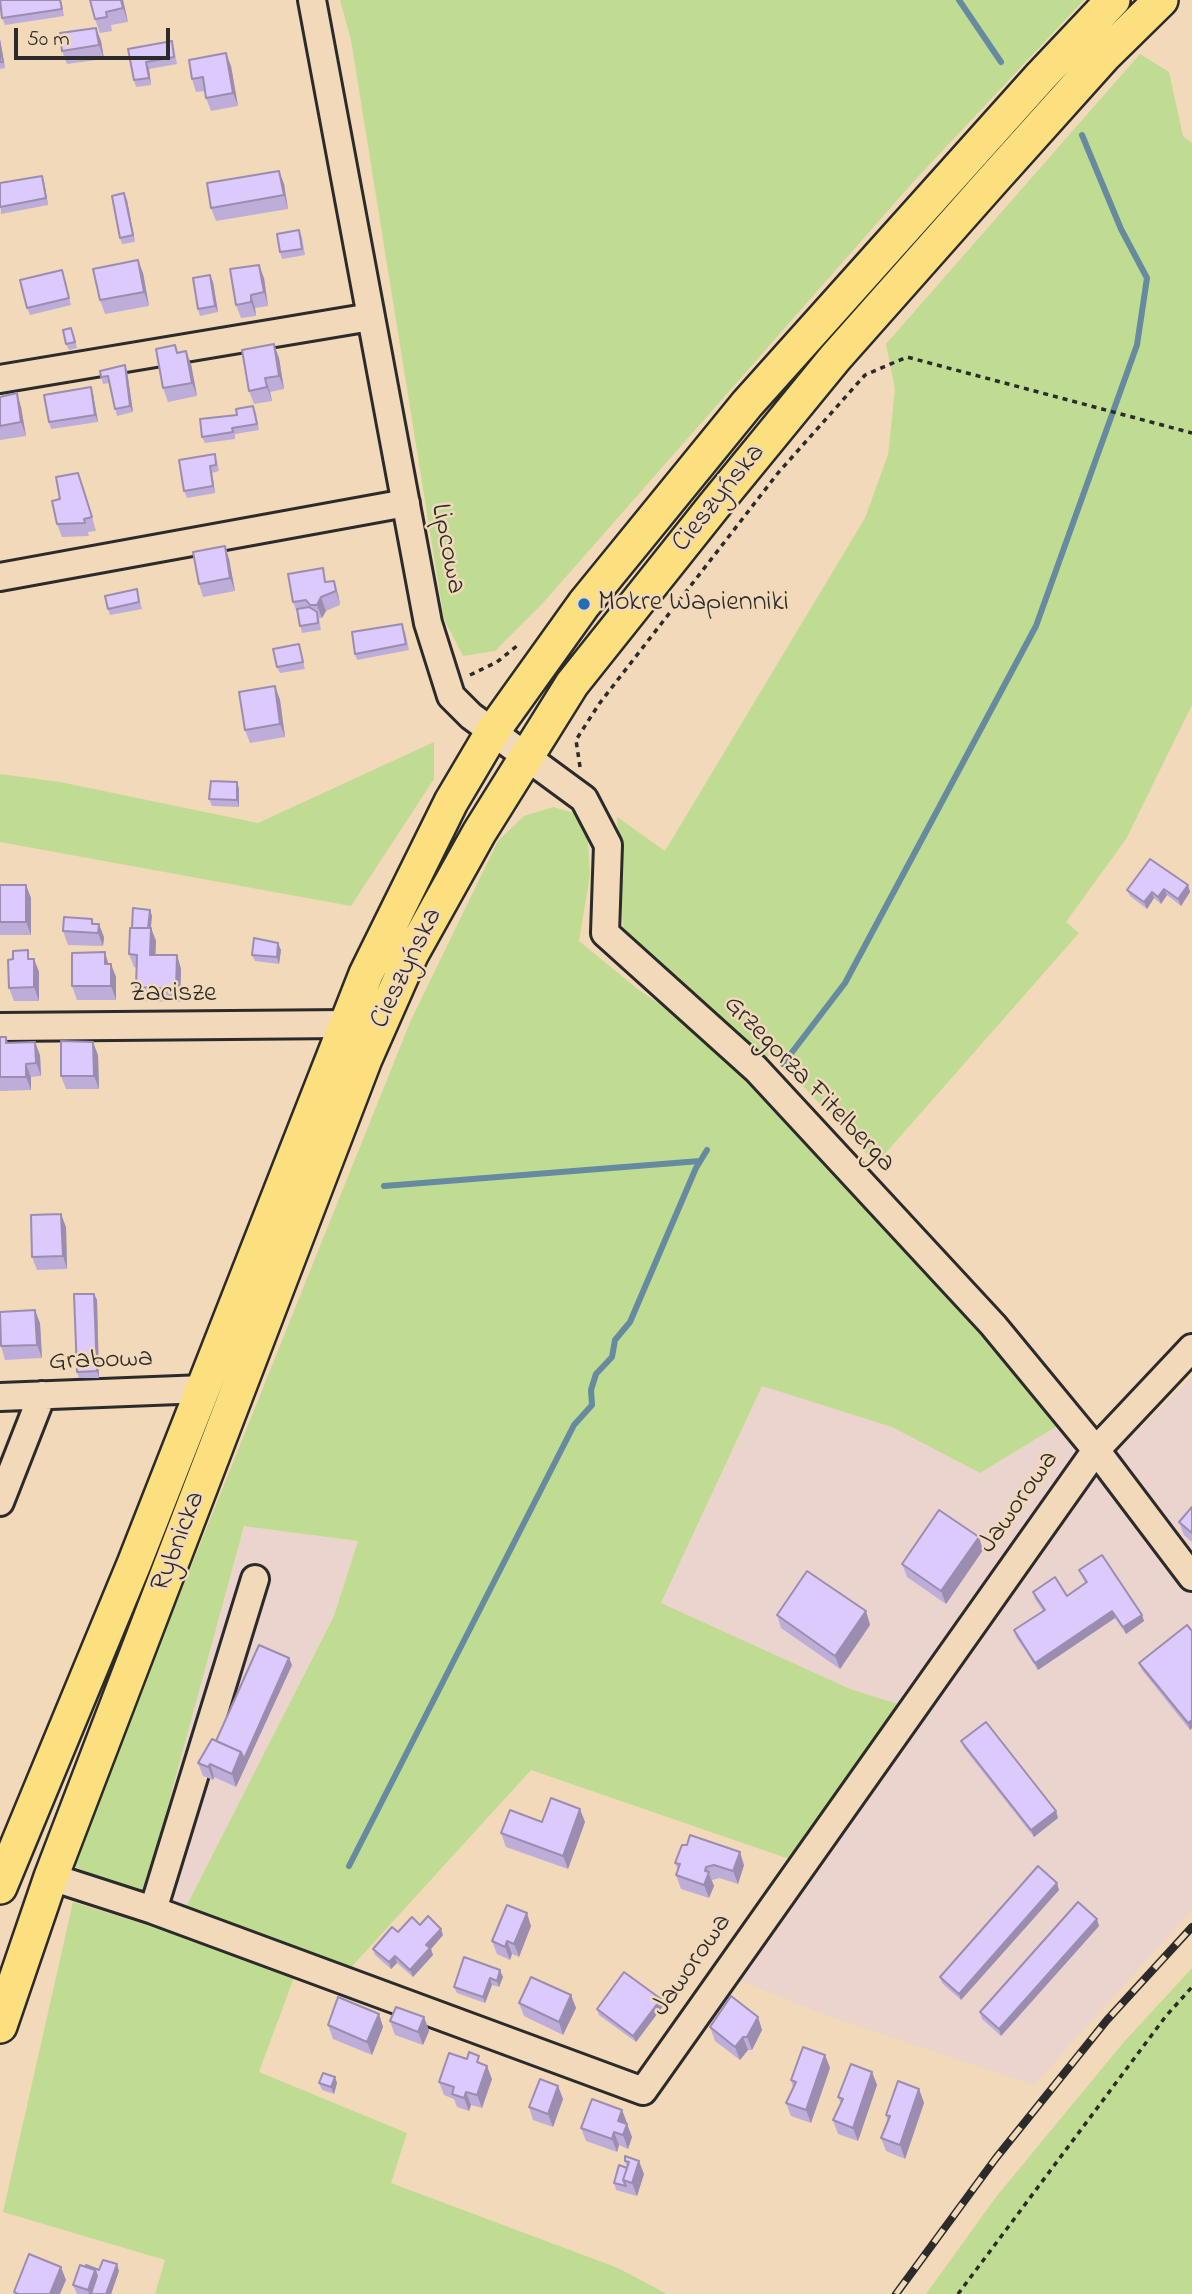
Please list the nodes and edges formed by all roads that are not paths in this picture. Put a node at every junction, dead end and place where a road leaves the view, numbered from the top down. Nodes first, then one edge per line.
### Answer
1 (312, 0) edge
2 (1113, 0) edge
3 (1161, 0) edge
4 (371, 317) junction
5 (0, 379) edge
6 (405, 503) junction
7 (0, 577) edge
8 (493, 731) junction
9 (526, 755) junction
10 (0, 1027) edge
11 (350, 1042) junction
12 (1192, 1348) edge
13 (204, 1390) junction
14 (41, 1395) junction
15 (0, 1397) edge
16 (1096, 1450) junction
17 (0, 1502) edge
18 (1192, 1577) edge
19 (255, 1579) dead end
20 (51, 1877) junction
21 (0, 1887) edge
22 (153, 1910) junction
23 (0, 2026) edge

1 - 4 street, Lipcowa
2 - 8 main road, Cieszyńska
3 - 9 main road, Cieszyńska
4 - 5 street
4 - 6 street, Lipcowa
6 - 7 street
6 - 8 street, Lipcowa
8 - 9 street, Lipcowa
8 - 11 main road, Cieszyńska
9 - 11 main road, Cieszyńska
9 - 16 street, Grzegorza Fitelberga
10 - 11 street, Zacisze
11 - 13 main road, Rybnicka
11 - 20 main road, Rybnicka
12 - 16 street
13 - 14 street, Grabowa
13 - 21 main road, Rybnicka
14 - 15 street, Grabowa
14 - 17 street
16 - 18 street, Grzegorza Fitelberga
16 - 22 street, Jaworowa
19 - 22 street
20 - 22 street
20 - 23 main road, Rybnicka

